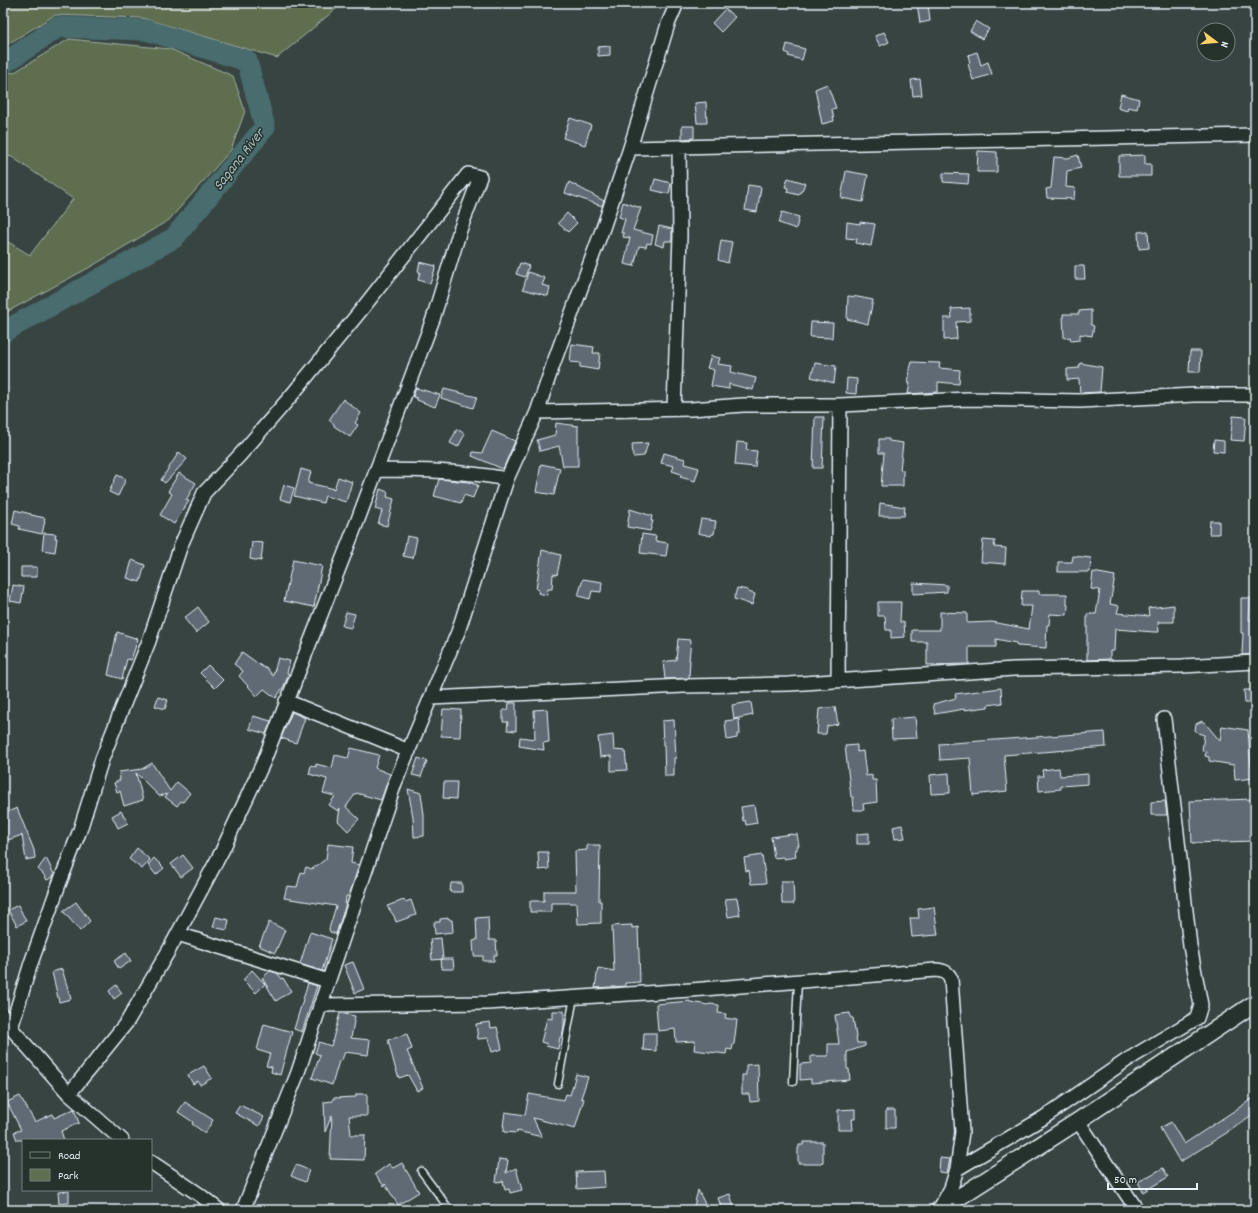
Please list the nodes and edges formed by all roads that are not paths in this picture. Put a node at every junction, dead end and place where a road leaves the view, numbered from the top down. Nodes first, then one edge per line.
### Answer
1 (677, 3) edge
2 (1255, 135) edge
3 (679, 147) junction
4 (630, 148) junction
5 (1255, 395) edge
6 (840, 405) junction
7 (674, 409) junction
8 (537, 412) junction
9 (376, 470) junction
10 (507, 479) junction
11 (1255, 662) edge
12 (838, 680) junction
13 (431, 698) junction
14 (286, 701) junction
15 (1164, 719) dead end
16 (409, 751) junction
17 (178, 934) junction
18 (328, 981) junction
19 (798, 982) junction
20 (574, 997) junction
21 (1255, 1003) edge
22 (320, 1005) junction
23 (3, 1016) edge
24 (11, 1028) junction
25 (793, 1082) dead end
26 (558, 1084) dead end
27 (69, 1094) junction
28 (1078, 1121) junction
29 (121, 1139) edge
30 (152, 1163) edge
31 (957, 1168) junction
32 (421, 1172) dead end
33 (219, 1210) edge
34 (243, 1210) edge
35 (450, 1210) edge
36 (939, 1210) edge
37 (1138, 1210) edge

1 - 4 street
2 - 3 street
3 - 4 street
3 - 7 street
4 - 8 street
5 - 6 street
6 - 7 street
6 - 12 street
7 - 8 street
8 - 10 street
9 - 10 street
9 - 14 street
9 - 24 street
10 - 13 street
11 - 12 street
12 - 13 street
13 - 16 street
14 - 16 street
14 - 17 street
15 - 31 street
16 - 18 street
17 - 18 street
17 - 27 street
18 - 22 street
19 - 20 street
19 - 25 lane
19 - 31 street
20 - 22 street
20 - 26 lane
21 - 28 street
22 - 34 street
23 - 24 street
24 - 27 street
27 - 29 street
28 - 36 street
28 - 37 street
30 - 33 street
31 - 36 street
32 - 35 lane

